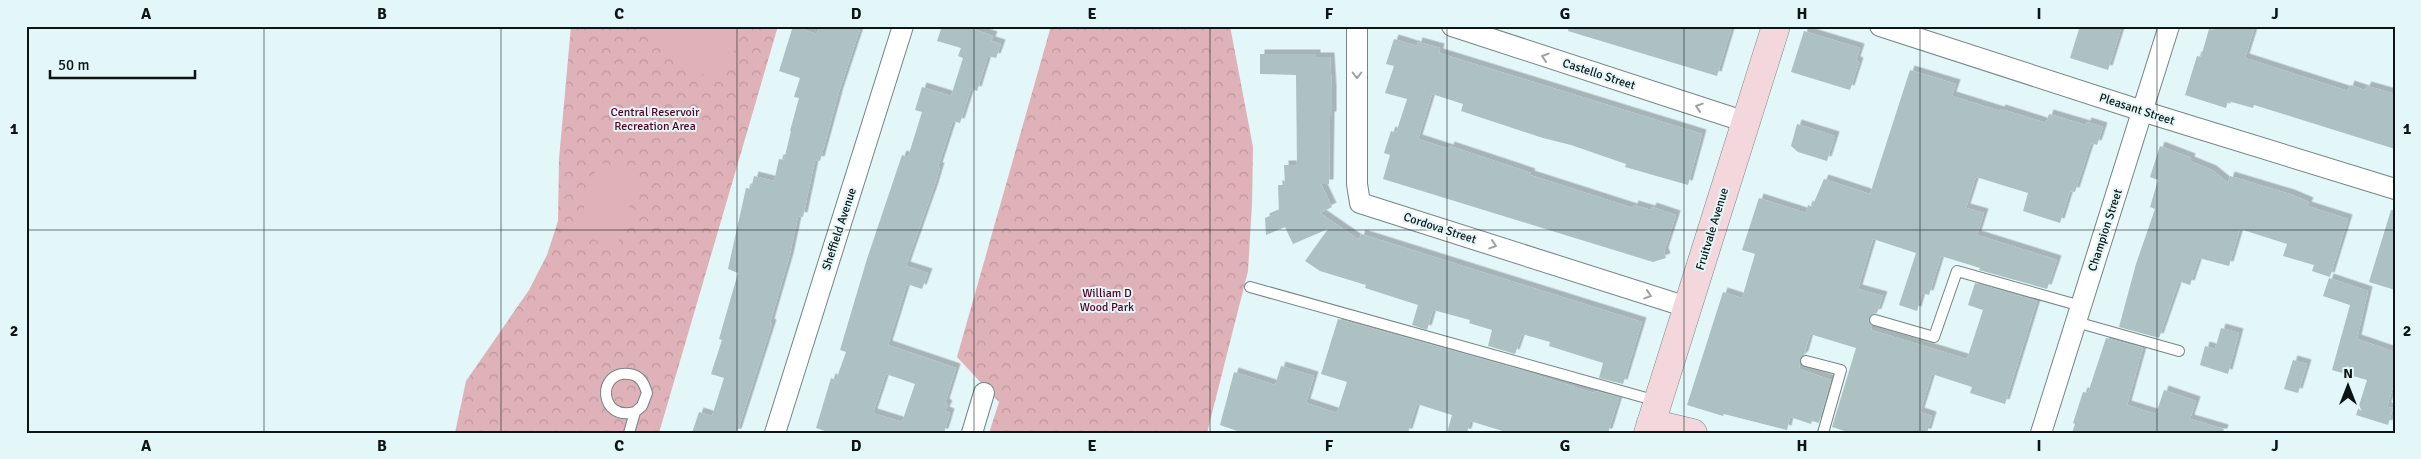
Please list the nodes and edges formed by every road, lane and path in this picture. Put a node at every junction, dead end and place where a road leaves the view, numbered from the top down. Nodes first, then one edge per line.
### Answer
1 (903, 26) edge
2 (1357, 26) edge
3 (1452, 26) edge
4 (1776, 26) edge
5 (1880, 26) edge
6 (2170, 26) edge
7 (2143, 111) junction
8 (1746, 122) junction
9 (2395, 189) edge
10 (1250, 287) dead end
11 (1687, 307) junction
12 (2078, 314) junction
13 (1875, 320) dead end
14 (2179, 351) dead end
15 (1806, 361) dead end
16 (984, 393) dead end
17 (635, 412) junction
18 (1652, 419) edge
19 (628, 433) edge
20 (775, 433) edge
21 (972, 433) edge
22 (1693, 433) edge
23 (1823, 433) edge
24 (2041, 433) edge

1 - 20 street, Sheffield Avenue
2 -> 11 street, Cordova Street
8 -> 3 street, Castello Street
4 - 8 main road, Fruitvale Avenue
5 - 7 street, Pleasant Street
6 - 7 street, Champion Street
7 - 9 street, Pleasant Street
7 - 12 street, Champion Street
8 - 11 main road, Fruitvale Avenue
10 - 18 lane
11 - 18 main road, Fruitvale Avenue
12 - 13 lane
12 - 14 lane
12 - 24 street, Champion Street
15 - 23 lane
16 - 21 street
17 - 17 lane
17 - 19 lane
18 - 22 main road

